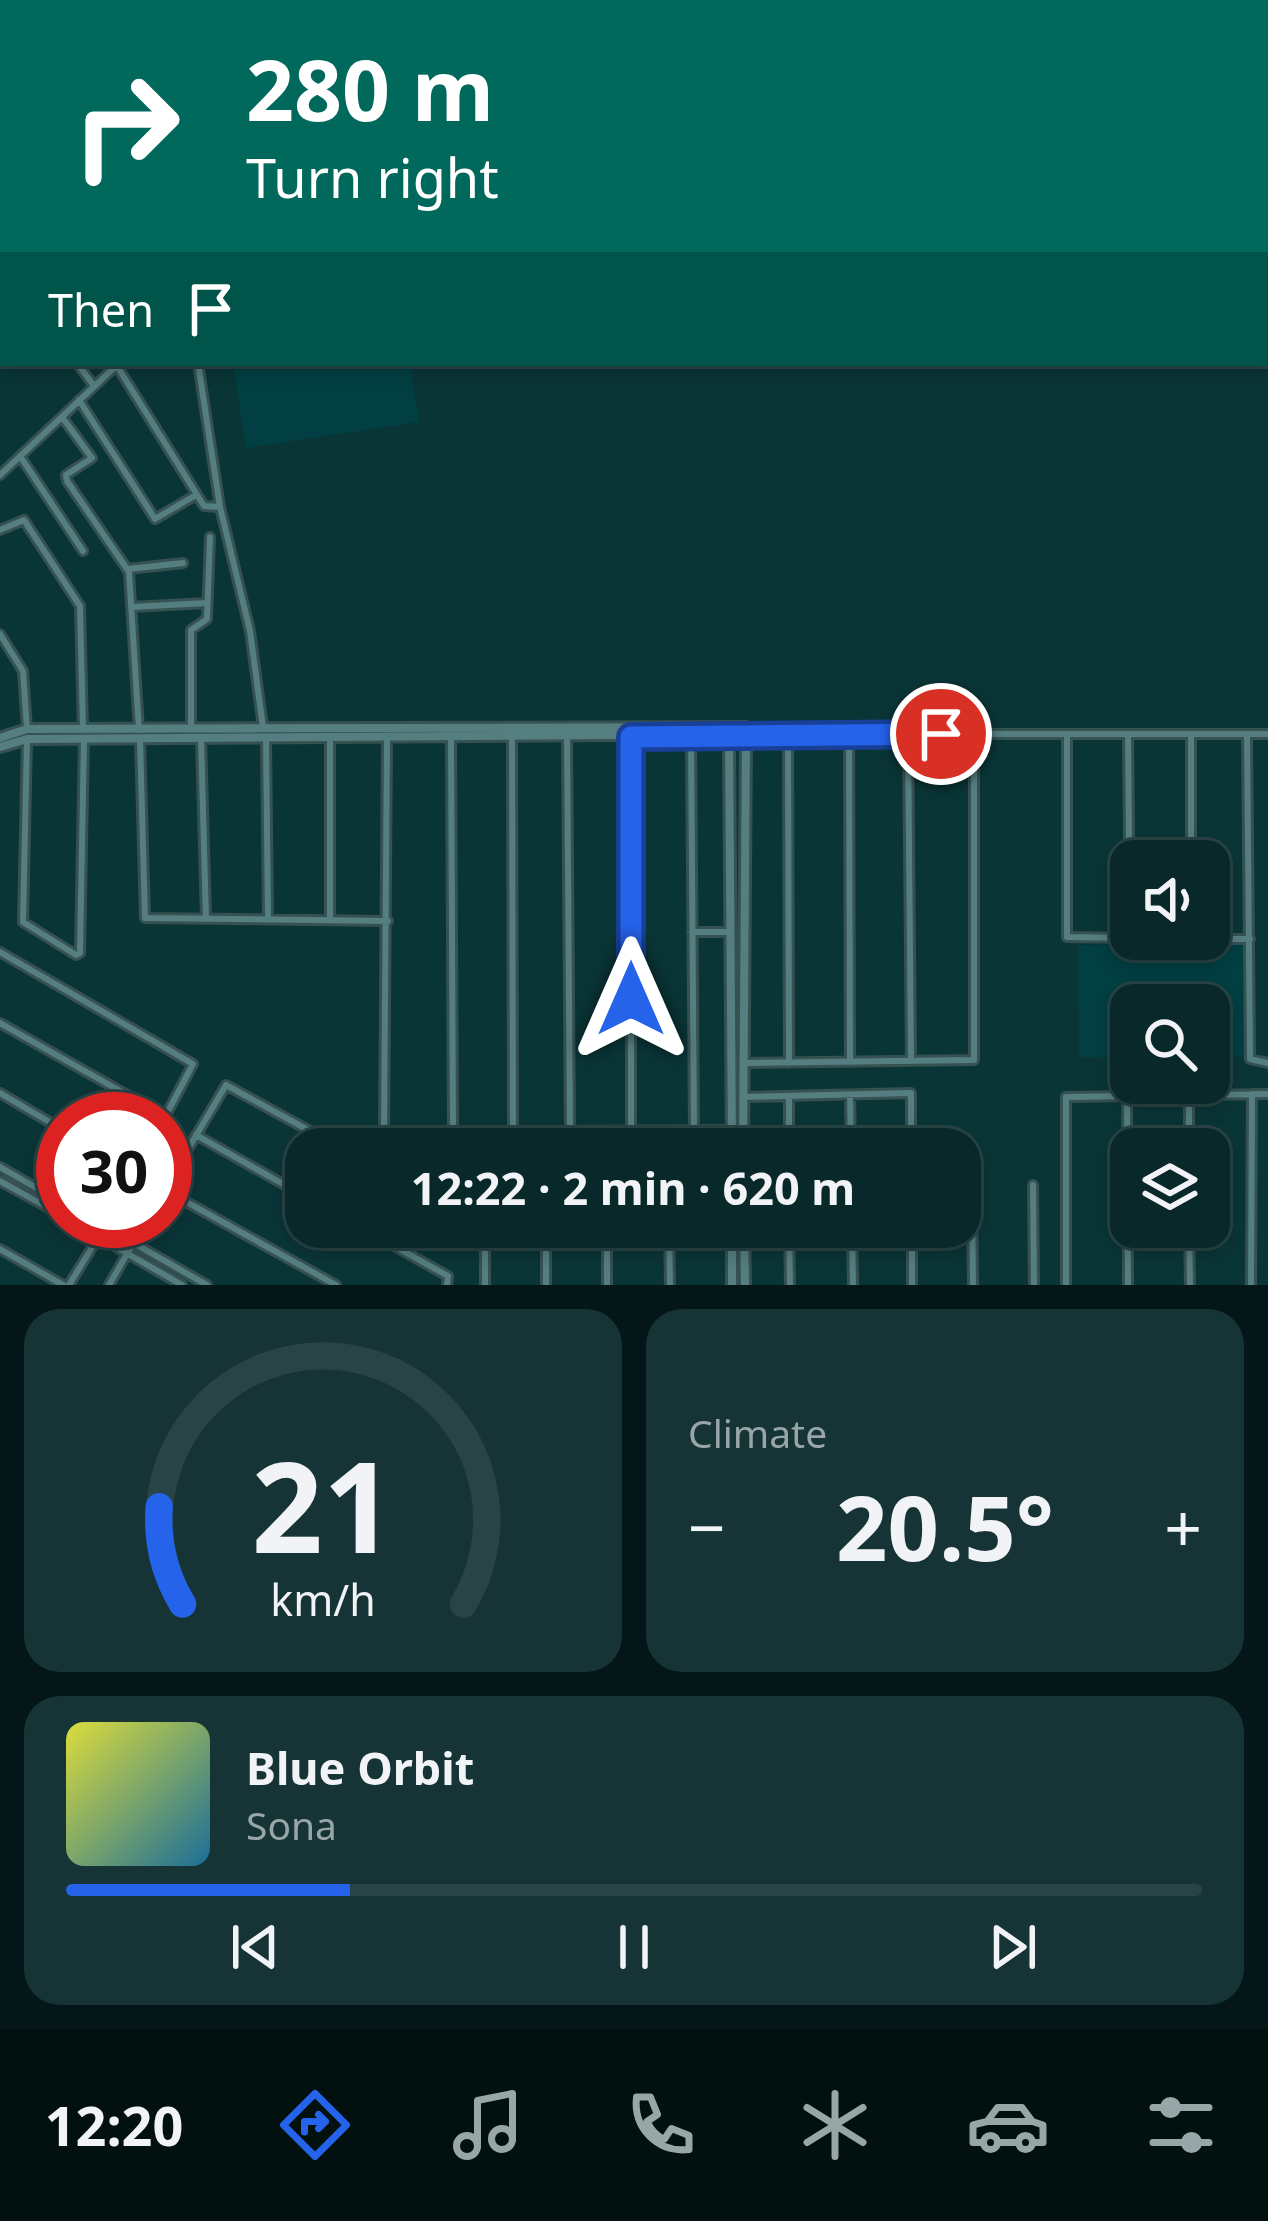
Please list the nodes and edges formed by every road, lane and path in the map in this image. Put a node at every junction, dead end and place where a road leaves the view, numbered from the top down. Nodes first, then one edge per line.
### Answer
1 (79, 366) edge
2 (116, 366) edge
3 (119, 366) edge
4 (198, 366) edge
5 (94, 386) junction
6 (80, 400) junction
7 (62, 417) junction
8 (20, 456) junction
9 (0, 475) edge
10 (196, 495) junction
11 (220, 507) junction
12 (0, 530) edge
13 (210, 537) dead end
14 (83, 551) dead end
15 (183, 563) dead end
16 (128, 569) junction
17 (207, 604) junction
18 (131, 607) junction
19 (0, 634) edge
20 (190, 729) junction
21 (729, 732) junction
22 (746, 732) junction
23 (27, 734) junction
24 (83, 734) junction
25 (140, 734) junction
26 (482, 734) junction
27 (770, 734) joint
28 (788, 734) junction
29 (849, 734) junction
30 (908, 734) junction
31 (974, 734) junction
32 (1067, 734) junction
33 (1128, 734) junction
34 (1191, 734) junction
35 (1247, 734) junction
36 (1268, 734) edge
37 (265, 735) junction
38 (566, 736) junction
39 (512, 737) junction
40 (631, 737) junction
41 (691, 737) junction
42 (202, 738) junction
43 (451, 739) junction
44 (329, 740) junction
45 (386, 740) junction
46 (0, 742) edge
47 (1130, 840) edge
48 (1191, 840) edge
49 (206, 919) junction
50 (268, 919) junction
51 (330, 920) junction
52 (388, 922) junction
53 (692, 932) junction
54 (732, 932) junction
55 (1110, 938) edge
56 (1230, 939) edge
57 (1250, 939) junction
58 (0, 952) edge
59 (0, 1023) edge
60 (911, 1061) junction
61 (850, 1062) junction
62 (743, 1063) junction
63 (789, 1063) junction
64 (1268, 1063) edge
65 (120, 1092) edge
66 (178, 1092) edge
67 (0, 1093) edge
68 (1230, 1094) edge
69 (1252, 1094) junction
70 (1268, 1094) edge
71 (850, 1095) junction
72 (789, 1096) junction
73 (1110, 1096) edge
74 (742, 1097) junction
75 (1127, 1104) edge
76 (36, 1114) edge
77 (306, 1128) edge
78 (384, 1128) edge
79 (453, 1128) edge
80 (513, 1128) edge
81 (570, 1128) edge
82 (631, 1128) edge
83 (694, 1128) edge
84 (732, 1128) edge
85 (743, 1128) edge
86 (789, 1128) edge
87 (851, 1128) edge
88 (911, 1128) edge
89 (196, 1135) junction
90 (192, 1142) edge
91 (0, 1168) edge
92 (0, 1180) edge
93 (285, 1184) edge
94 (1033, 1185) dead end
95 (36, 1188) edge
96 (36, 1201) edge
97 (192, 1204) edge
98 (91, 1248) edge
99 (118, 1248) edge
100 (131, 1248) edge
101 (143, 1248) edge
102 (398, 1248) edge
103 (406, 1248) edge
104 (484, 1248) edge
105 (546, 1248) edge
106 (607, 1248) edge
107 (669, 1248) edge
108 (732, 1248) edge
109 (744, 1248) edge
110 (789, 1248) edge
111 (852, 1248) edge
112 (912, 1248) edge
113 (973, 1248) edge
114 (1189, 1248) edge
115 (0, 1249) edge
116 (404, 1251) junction
117 (127, 1254) junction
118 (66, 1285) edge
119 (109, 1285) edge
120 (182, 1285) edge
121 (207, 1285) edge
122 (336, 1285) edge
123 (447, 1285) edge
124 (485, 1285) edge
125 (546, 1285) edge
126 (607, 1285) edge
127 (670, 1285) edge
128 (732, 1285) edge
129 (745, 1285) edge
130 (790, 1285) edge
131 (853, 1285) edge
132 (912, 1285) edge
133 (973, 1285) edge
134 (1034, 1285) edge
135 (1066, 1285) edge
136 (1128, 1285) edge
137 (1190, 1285) edge
138 (1251, 1285) edge

1 - 5 street
2 - 5 street
3 - 10 street
4 - 11 street
5 - 6 street
6 - 7 street
6 - 10 street
7 - 8 street
7 - 16 street
8 - 9 street
8 - 14 street
10 - 11 street
11 - 37 street
12 - 24 street
13 - 17 street
15 - 16 street
16 - 18 street
17 - 18 street
17 - 20 street
18 - 25 street
19 - 23 street
20 - 25 street
20 - 37 street
21 - 22 street
21 - 26 street
21 - 41 street
21 - 54 street
22 - 27 street
22 - 62 street
23 - 24 street
23 - 24 street
23 - 46 street
24 - 25 street
25 - 42 street
25 - 49 street
26 - 37 street
26 - 39 street
26 - 43 street
27 - 28 street
28 - 29 street
28 - 63 street
29 - 30 street
29 - 61 street
30 - 31 street
30 - 60 street
31 - 32 street
31 - 60 street
32 - 33 street
32 - 55 street
33 - 34 street
33 - 47 street
34 - 35 street
34 - 48 street
35 - 36 street
35 - 57 street
37 - 42 street
37 - 44 street
37 - 50 street
38 - 39 street
38 - 40 street
38 - 81 street
39 - 80 street
40 - 41 street
40 - 82 street
41 - 53 street
42 - 49 street
43 - 45 street
43 - 79 street
44 - 45 street
44 - 51 street
45 - 52 street
49 - 50 street
50 - 51 street
51 - 52 street
52 - 78 street
53 - 54 street
53 - 83 street
54 - 84 street
56 - 57 street
57 - 64 street
58 - 66 street
59 - 65 street
60 - 61 street
61 - 63 street
62 - 63 street
62 - 74 street
67 - 76 street
68 - 69 street
69 - 70 street
69 - 138 street
71 - 72 street
71 - 87 street
71 - 88 street
72 - 74 street
72 - 86 street
73 - 135 street
74 - 85 street
75 - 136 street
77 - 89 street
89 - 90 street
89 - 93 street
91 - 95 street
92 - 96 street
94 - 134 street
97 - 122 street
98 - 118 street
99 - 117 street
100 - 117 street
101 - 121 street
102 - 116 street
103 - 116 street
104 - 124 street
105 - 125 street
106 - 126 street
107 - 127 street
108 - 128 street
109 - 129 street
110 - 130 street
111 - 131 street
112 - 132 street
113 - 133 street
114 - 137 street
115 - 118 street
116 - 123 street
117 - 119 street
117 - 120 street

